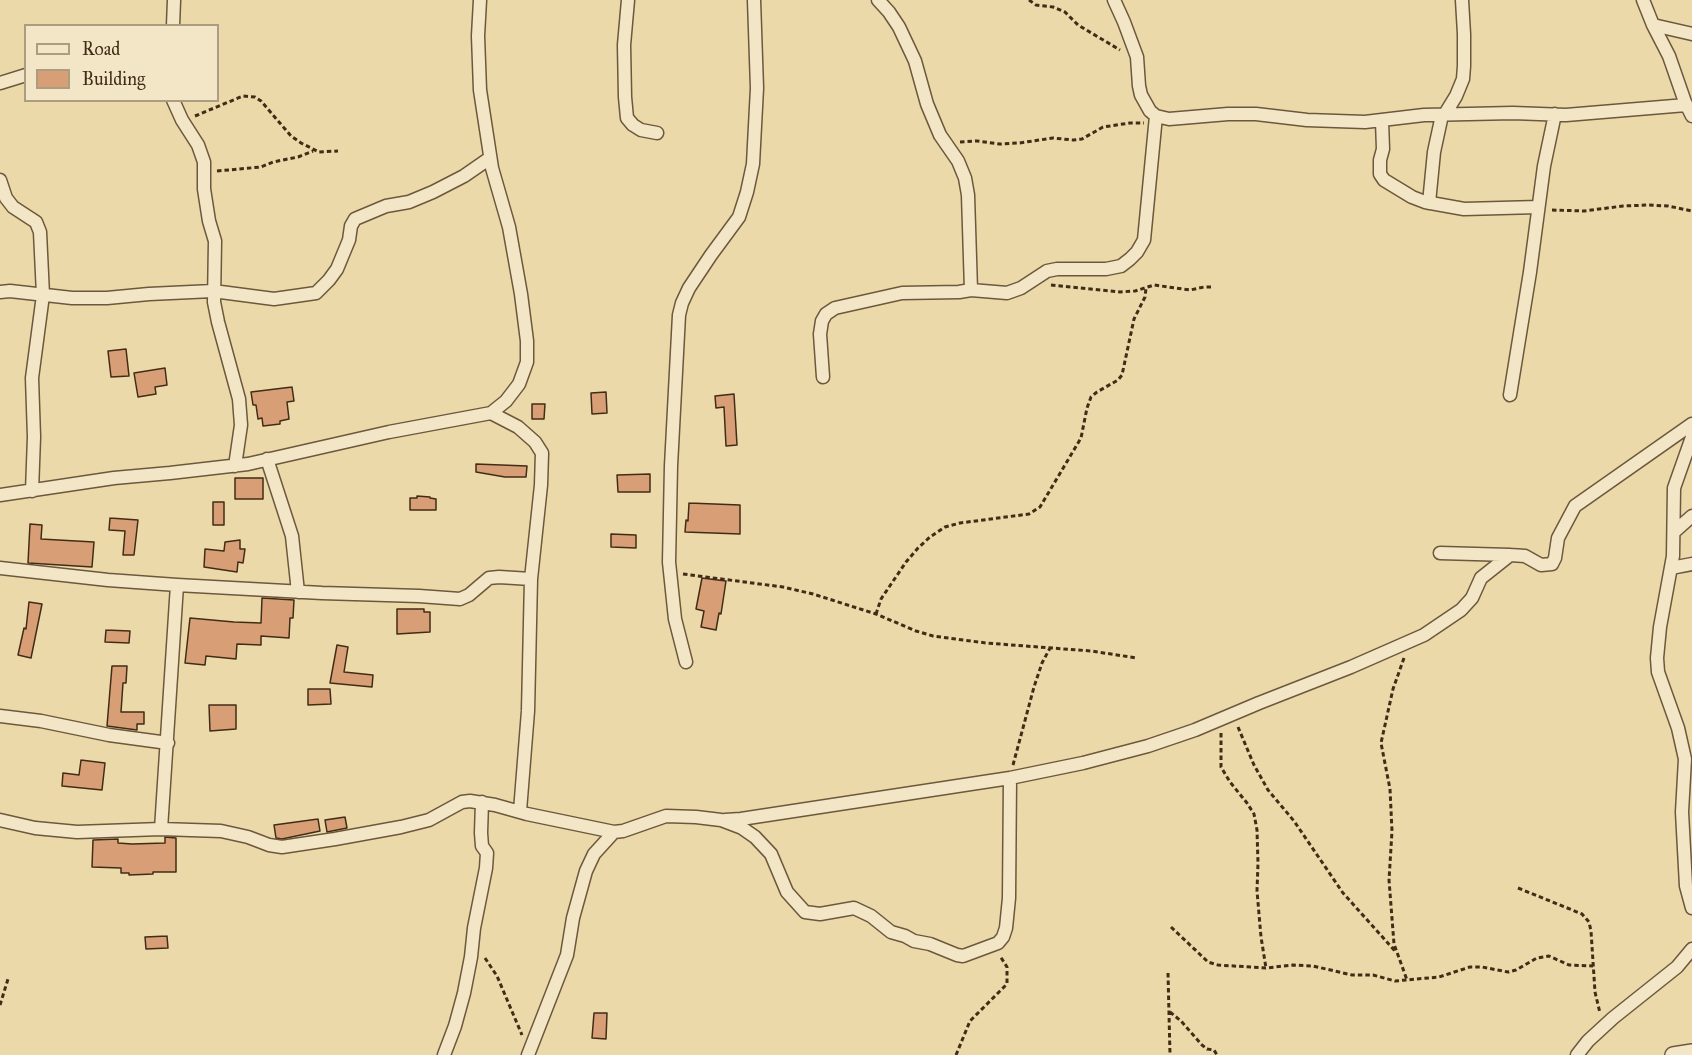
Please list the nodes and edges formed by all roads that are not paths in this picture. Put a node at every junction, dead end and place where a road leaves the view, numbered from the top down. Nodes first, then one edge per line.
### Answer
1 (174, 0) edge
2 (480, 0) edge
3 (628, 0) edge
4 (754, 0) edge
5 (878, 0) edge
6 (1114, 0) edge
7 (1462, 0) edge
8 (1642, 0) edge
9 (173, 24) edge
10 (1653, 25) junction
11 (1692, 34) edge
12 (24, 76) edge
13 (0, 83) edge
14 (174, 102) edge
15 (1689, 106) edge
16 (1555, 114) junction
17 (1443, 115) junction
18 (1156, 119) junction
19 (1382, 121) junction
20 (657, 133) dead end
21 (490, 158) junction
22 (0, 180) edge
23 (1429, 203) junction
24 (1538, 209) junction
25 (971, 290) junction
26 (213, 291) junction
27 (0, 292) edge
28 (43, 295) junction
29 (823, 377) dead end
30 (1510, 395) dead end
31 (490, 413) junction
32 (1692, 424) edge
33 (1692, 437) edge
34 (267, 459) junction
35 (235, 466) junction
36 (32, 491) junction
37 (0, 495) edge
38 (1692, 516) edge
39 (1674, 532) junction
40 (1440, 553) dead end
41 (1510, 555) junction
42 (1692, 564) edge
43 (0, 568) edge
44 (1671, 568) junction
45 (531, 579) junction
46 (177, 585) junction
47 (297, 592) junction
48 (686, 662) dead end
49 (0, 716) edge
50 (168, 742) junction
51 (1010, 778) junction
52 (482, 802) junction
53 (520, 812) junction
54 (0, 820) edge
55 (721, 820) junction
56 (161, 829) junction
57 (614, 832) junction
58 (1692, 908) edge
59 (1692, 949) edge
60 (1692, 1052) edge
61 (529, 1053) edge
62 (444, 1055) edge
63 (1577, 1055) edge
64 (1673, 1055) edge

1 - 9 street
2 - 21 street
3 - 20 street
4 - 48 street
5 - 25 street
6 - 18 street
7 - 17 street
8 - 10 street
10 - 11 street
10 - 15 street
12 - 13 street
14 - 26 street
15 - 16 street
16 - 17 street
16 - 24 street
17 - 19 street
17 - 23 street
18 - 19 street
18 - 25 street
19 - 23 street
21 - 26 street
21 - 31 street
22 - 28 street
23 - 24 street
24 - 30 street
25 - 29 street
26 - 28 street
26 - 35 street
27 - 28 street
28 - 36 street
31 - 34 street
31 - 45 street
32 - 41 street
33 - 39 street
34 - 35 street
34 - 47 street
35 - 36 street
36 - 37 street
38 - 39 street
39 - 44 street
40 - 41 street
41 - 51 street
42 - 44 street
43 - 46 street
44 - 58 street
45 - 47 street
45 - 53 street
46 - 47 street
46 - 50 street
49 - 50 street
50 - 56 street
51 - 55 street
51 - 55 street
52 - 53 street
52 - 56 street
52 - 62 street
53 - 57 street
54 - 56 street
55 - 57 street
57 - 61 street
59 - 63 street
60 - 64 street

